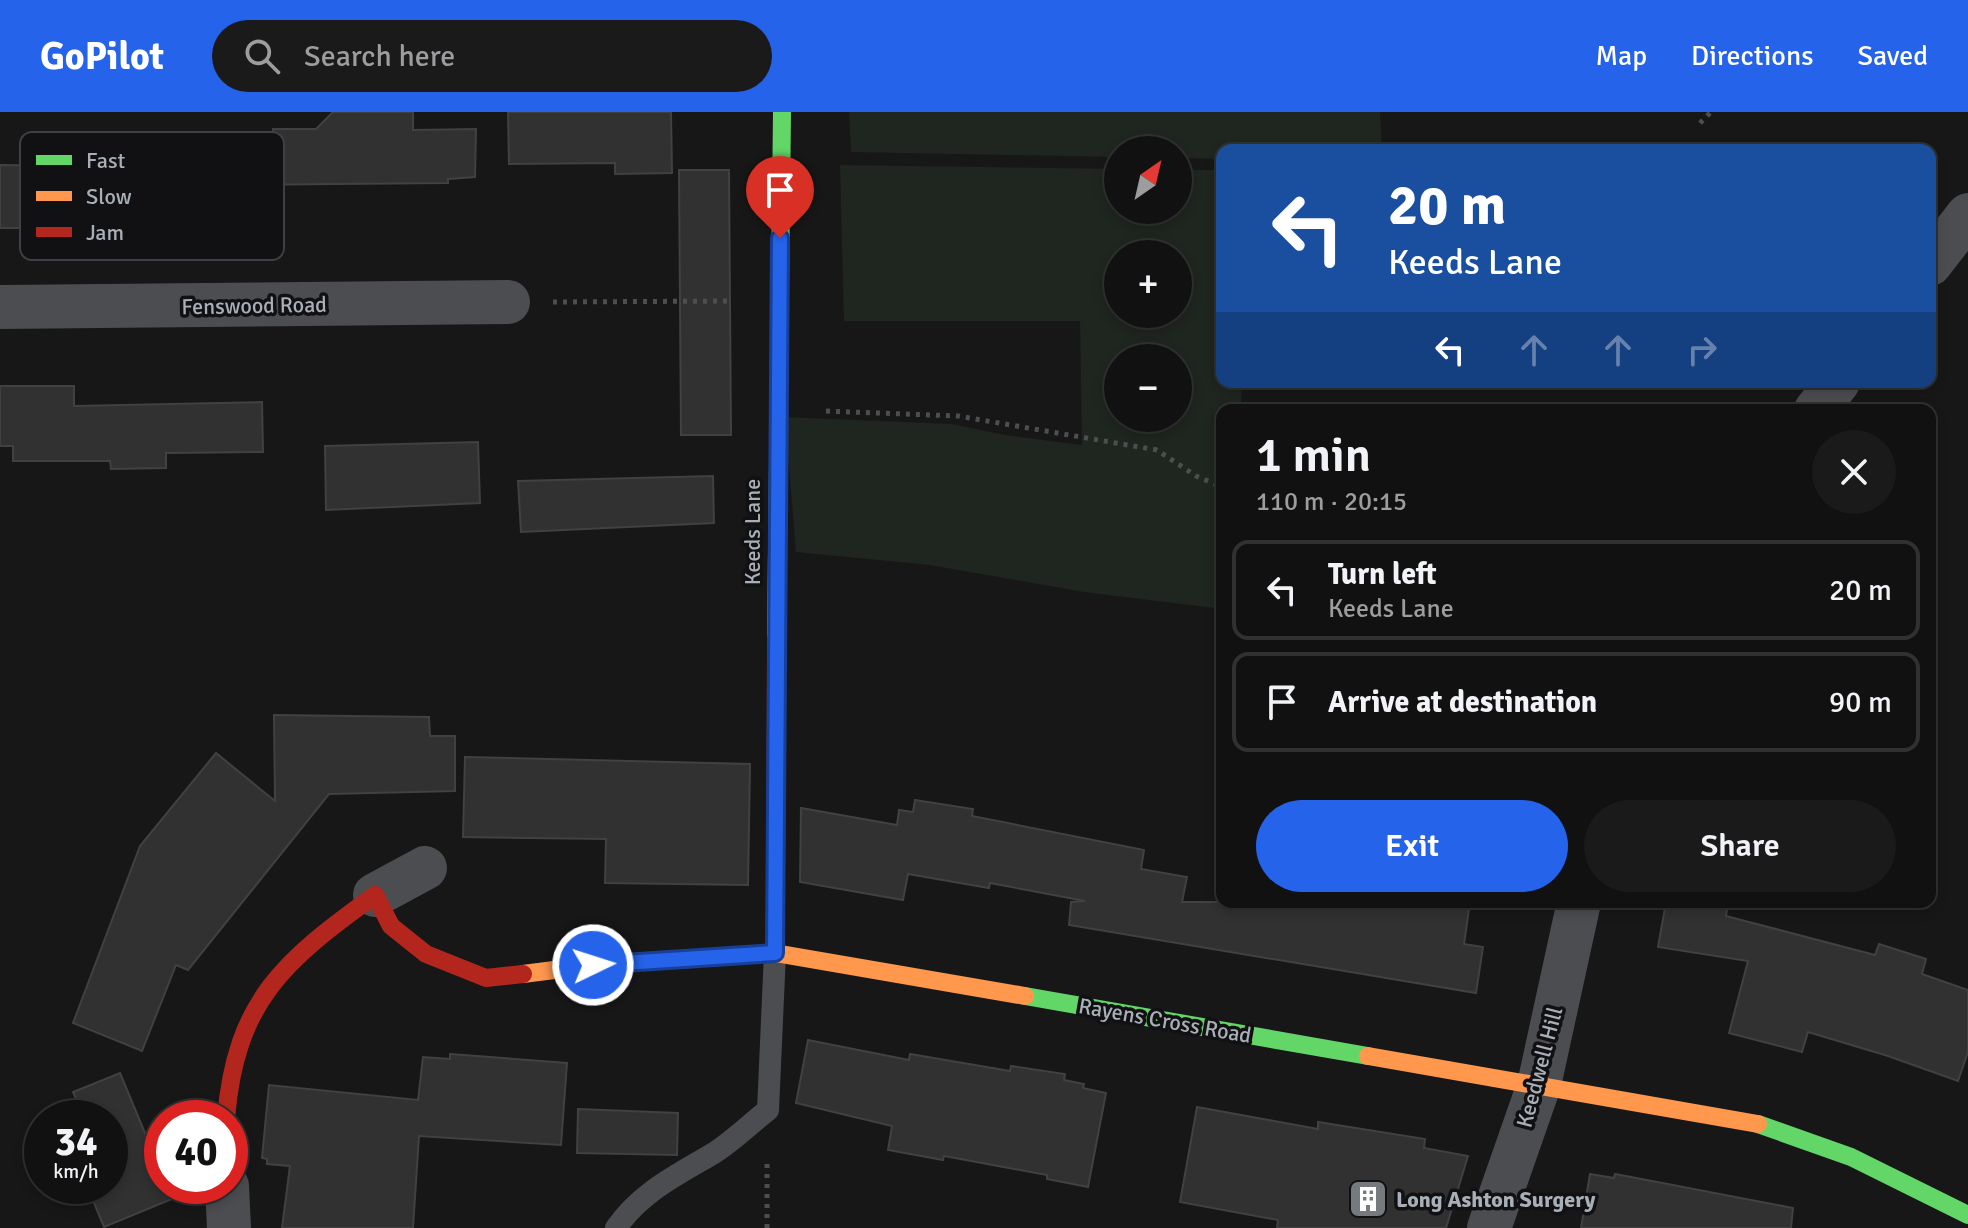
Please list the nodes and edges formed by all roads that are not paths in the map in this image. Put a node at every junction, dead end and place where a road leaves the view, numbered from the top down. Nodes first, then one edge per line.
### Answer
1 (782, 112) edge
2 (1968, 215) edge
3 (1936, 256) edge
4 (508, 302) road end
5 (0, 307) edge
6 (1833, 388) edge
7 (1821, 404) edge
8 (425, 868) dead end
9 (375, 895) junction
10 (1578, 908) edge
11 (775, 953) junction
12 (1539, 1085) junction
13 (227, 1100) edge
14 (228, 1204) edge
15 (1968, 1215) edge
16 (229, 1228) edge
17 (616, 1228) edge
18 (1489, 1228) edge

1 - 11 street, Keeds Lane
2 - 3 street
4 - 5 street, Fenswood Road
6 - 7 street
8 - 9 street
9 - 11 street, Rayens Cross Road
9 - 13 street
10 - 12 street, Keedwell Hill
11 - 12 street, Rayens Cross Road
11 - 17 lane
12 - 15 street, Rayens Cross Road
12 - 18 street, Keedwell Hill
14 - 16 street

